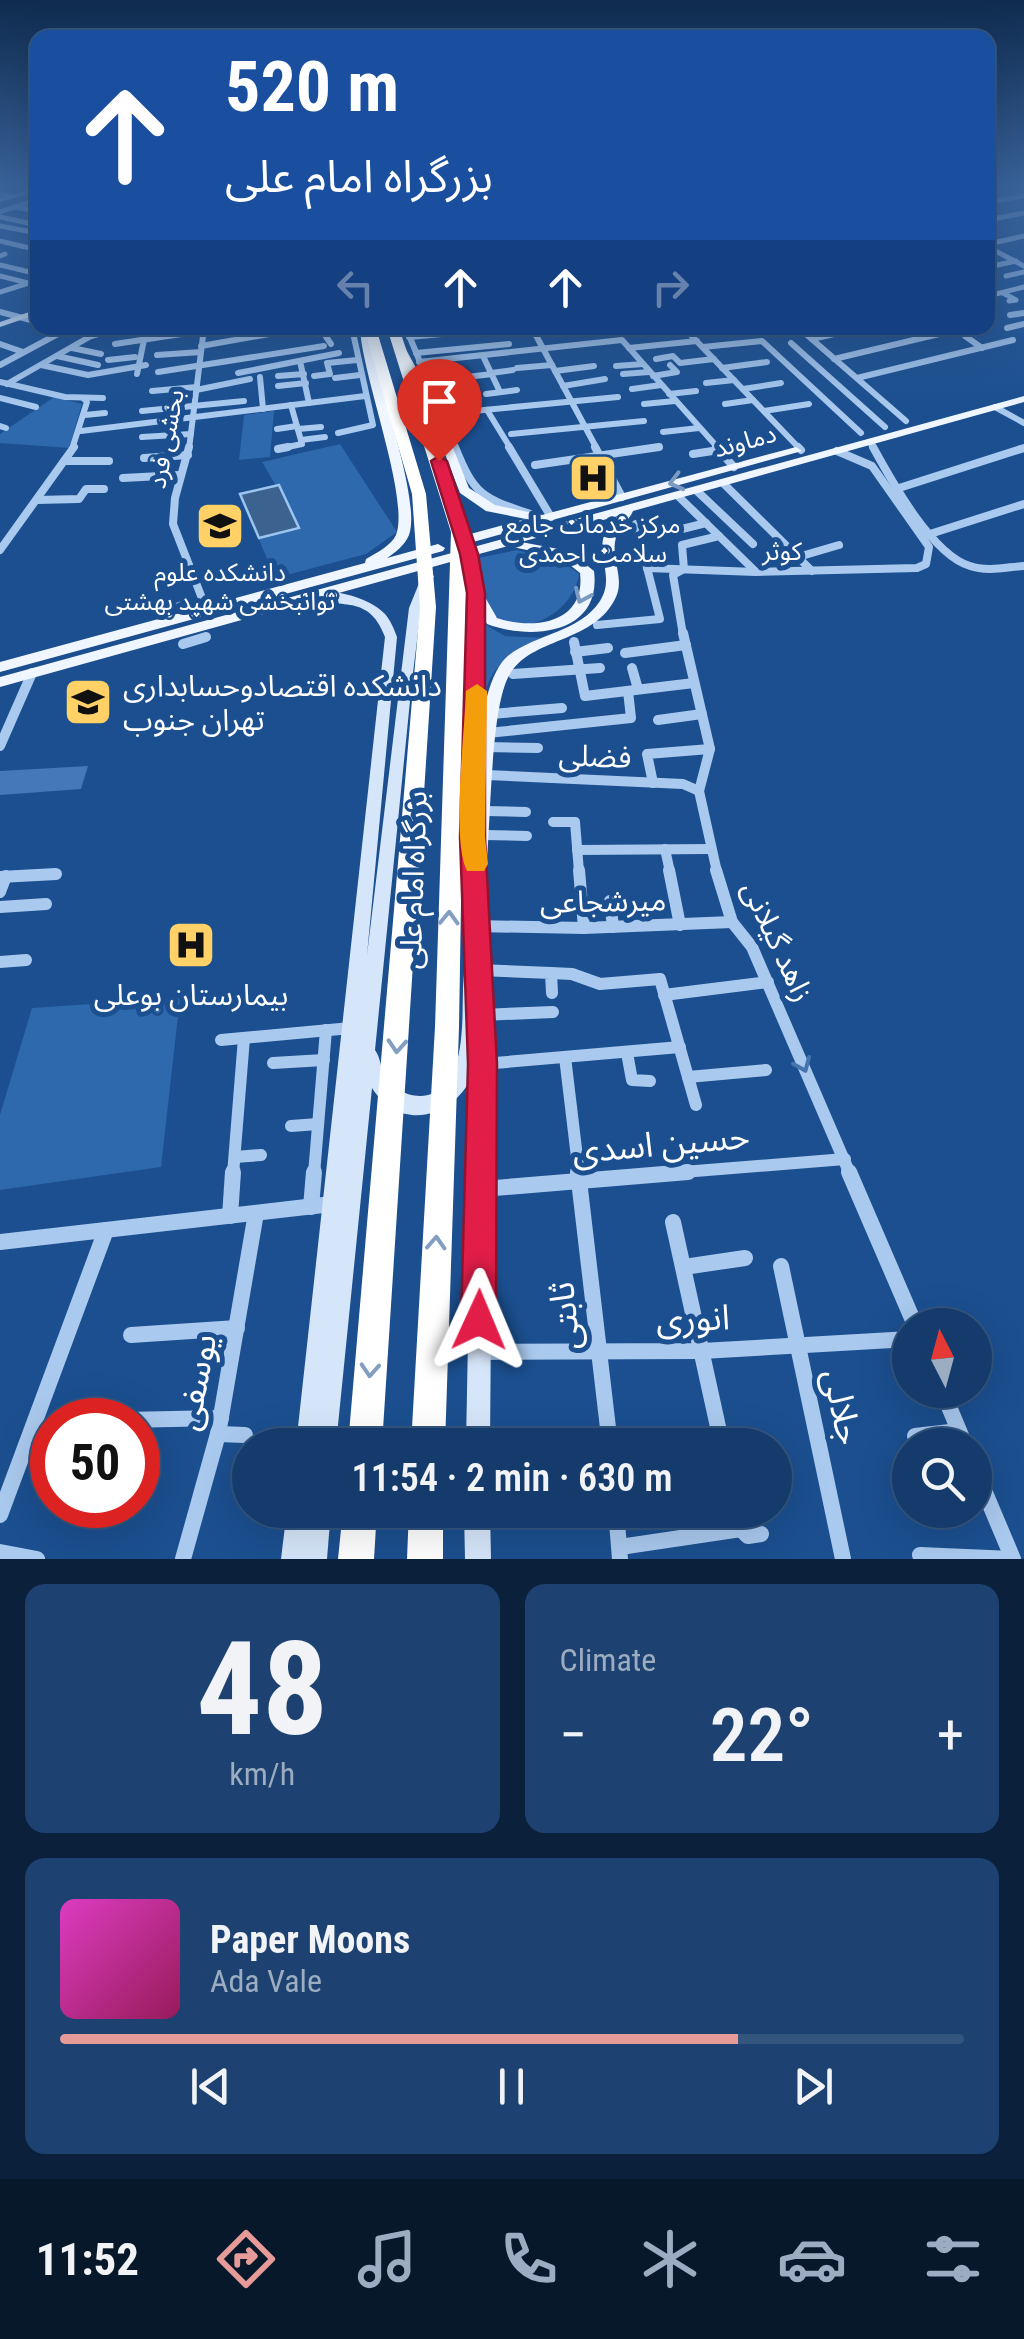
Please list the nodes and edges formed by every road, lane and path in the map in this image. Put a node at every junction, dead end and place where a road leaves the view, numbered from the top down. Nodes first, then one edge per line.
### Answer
1 (1015, 262) joint
2 (0, 264) edge
3 (995, 266) edge
4 (1024, 266) edge
5 (30, 274) edge
6 (0, 276) edge
7 (1006, 276) dead end
8 (28, 283) joint
9 (1024, 288) edge
10 (0, 292) edge
11 (1002, 293) junction
12 (995, 294) edge
13 (1009, 302) dead end
14 (0, 312) edge
15 (1024, 313) edge
16 (30, 314) edge
17 (1010, 314) dead end
18 (18, 318) junction
19 (30, 320) edge
20 (0, 324) edge
21 (1024, 324) edge
22 (1007, 328) dead end
23 (52, 335) edge
24 (88, 335) edge
25 (94, 335) edge
26 (185, 335) edge
27 (203, 335) edge
28 (269, 335) edge
29 (323, 335) edge
30 (353, 335) edge
31 (367, 335) edge
32 (369, 335) edge
33 (458, 335) edge
34 (536, 335) edge
35 (690, 335) edge
36 (808, 335) edge
37 (829, 335) edge
38 (938, 335) edge
39 (966, 335) edge
40 (91, 336) junction
41 (100, 339) dead end
42 (812, 339) junction
43 (144, 340) junction
44 (1014, 340) dead end
45 (1, 342) edge
46 (407, 342) edge
47 (791, 342) dead end
48 (696, 343) junction
49 (115, 344) dead end
50 (509, 344) dead end
51 (71, 348) junction
52 (629, 348) junction
53 (982, 348) junction
54 (201, 349) junction
55 (459, 349) junction
56 (544, 350) junction
57 (23, 352) junction
58 (129, 352) junction
59 (338, 353) dead end
60 (101, 354) dead end
61 (157, 355) dead end
62 (56, 356) junction
63 (483, 356) junction
64 (110, 357) dead end
65 (463, 358) junction
66 (714, 359) junction
67 (834, 359) junction
68 (357, 360) junction
69 (300, 361) junction
70 (41, 364) junction
71 (765, 364) dead end
72 (0, 365) edge
73 (670, 365) dead end
74 (98, 366) dead end
75 (594, 366) dead end
76 (616, 366) dead end
77 (554, 368) junction
78 (722, 368) junction
79 (199, 369) junction
80 (648, 370) junction
81 (158, 372) dead end
82 (238, 373) dead end
83 (491, 373) junction
84 (623, 374) dead end
85 (360, 375) junction
86 (278, 376) dead end
87 (314, 376) dead end
88 (260, 378) dead end
89 (305, 378) junction
90 (335, 378) dead end
91 (857, 378) junction
92 (250, 379) dead end
93 (605, 379) dead end
94 (734, 380) junction
95 (428, 382) junction
96 (706, 382) dead end
97 (782, 383) dead end
98 (3, 384) edge
99 (661, 385) junction
100 (278, 386) dead end
101 (563, 386) junction
102 (196, 388) junction
103 (466, 388) dead end
104 (632, 389) dead end
105 (742, 389) junction
106 (1024, 389) edge
107 (516, 390) dead end
108 (152, 391) dead end
109 (696, 391) dead end
110 (828, 391) dead end
111 (433, 392) junction
112 (500, 392) junction
113 (818, 393) junction
114 (486, 394) dead end
115 (366, 396) junction
116 (618, 397) dead end
117 (0, 398) edge
118 (103, 398) dead end
119 (672, 398) junction
120 (84, 399) junction
121 (1024, 399) edge
122 (754, 400) junction
123 (244, 401) dead end
124 (572, 402) junction
125 (309, 403) junction
126 (644, 404) dead end
127 (725, 404) dead end
128 (809, 404) dead end
129 (291, 405) junction
130 (36, 406) dead end
131 (995, 406) junction
132 (263, 409) junction
133 (487, 410) junction
134 (764, 411) junction
135 (142, 412) dead end
136 (106, 413) dead end
137 (194, 413) junction
138 (442, 414) junction
139 (85, 415) junction
140 (644, 421) dead end
141 (906, 422) junction
142 (1024, 423) edge
143 (322, 427) dead end
144 (585, 427) junction
145 (885, 427) junction
146 (297, 428) junction
147 (698, 428) junction
148 (277, 429) dead end
149 (81, 431) junction
150 (663, 432) dead end
151 (338, 433) dead end
152 (191, 434) junction
153 (510, 434) dead end
154 (325, 437) dead end
155 (142, 438) dead end
156 (866, 438) junction
157 (302, 442) junction
158 (659, 446) dead end
159 (1024, 448) edge
160 (278, 449) dead end
161 (718, 450) junction
162 (800, 450) junction
163 (837, 452) junction
164 (600, 454) junction
165 (693, 454) dead end
166 (188, 455) junction
167 (144, 458) dead end
168 (66, 461) junction
169 (109, 462) dead end
170 (535, 465) dead end
171 (734, 468) junction
172 (180, 475) junction
173 (123, 478) dead end
174 (724, 484) junction
175 (899, 488) junction
176 (104, 489) dead end
177 (888, 490) junction
178 (697, 491) junction
179 (678, 496) junction
180 (37, 500) junction
181 (1024, 504) edge
182 (631, 510) junction
183 (547, 518) junction
184 (706, 523) junction
185 (670, 532) dead end
186 (934, 534) junction
187 (922, 535) junction
188 (719, 536) junction
189 (477, 541) junction
190 (753, 544) dead end
191 (839, 545) dead end
192 (0, 550) edge
193 (798, 557) junction
194 (1024, 563) edge
195 (413, 567) junction
196 (647, 568) junction
197 (360, 569) junction
198 (684, 569) junction
199 (813, 571) junction
200 (756, 572) junction
201 (673, 591) junction
202 (476, 593) junction
203 (654, 593) junction
204 (312, 596) junction
205 (189, 604) dead end
206 (172, 608) dead end
207 (207, 611) junction
208 (598, 625) dead end
209 (206, 637) dead end
210 (183, 644) dead end
211 (686, 645) junction
212 (608, 648) dead end
213 (625, 652) dead end
214 (0, 667) edge
215 (600, 668) dead end
216 (632, 668) dead end
217 (579, 670) junction
218 (32, 673) junction
219 (513, 674) dead end
220 (0, 682) edge
221 (694, 682) junction
222 (633, 690) junction
223 (562, 708) dead end
224 (491, 714) junction
225 (702, 714) junction
226 (658, 720) dead end
227 (488, 740) junction
228 (0, 746) edge
229 (538, 748) dead end
230 (710, 749) junction
231 (486, 775) junction
232 (652, 783) junction
233 (699, 791) junction
234 (485, 811) junction
235 (526, 812) dead end
236 (553, 822) dead end
237 (484, 835) junction
238 (527, 836) dead end
239 (665, 849) junction
240 (710, 849) junction
241 (577, 850) junction
242 (476, 870) junction
243 (56, 874) dead end
244 (3, 877) edge
245 (0, 892) edge
246 (610, 902) dead end
247 (46, 904) dead end
248 (0, 907) edge
249 (732, 922) junction
250 (680, 924) junction
251 (476, 926) junction
252 (613, 927) junction
253 (584, 928) junction
254 (476, 948) junction
255 (26, 960) dead end
256 (0, 962) edge
257 (479, 970) junction
258 (551, 973) junction
259 (768, 982) junction
260 (552, 993) dead end
261 (664, 995) junction
262 (553, 1012) dead end
263 (482, 1015) junction
264 (360, 1028) junction
265 (326, 1030) junction
266 (244, 1038) junction
267 (221, 1040) dead end
268 (680, 1047) junction
269 (627, 1053) junction
270 (565, 1057) junction
271 (324, 1060) junction
272 (273, 1063) dead end
273 (482, 1064) junction
274 (766, 1070) dead end
275 (688, 1078) junction
276 (650, 1081) dead end
277 (696, 1105) dead end
278 (318, 1124) junction
279 (291, 1126) dead end
280 (261, 1155) dead end
281 (235, 1157) junction
282 (845, 1159) junction
283 (582, 1180) junction
284 (481, 1189) junction
285 (334, 1204) junction
286 (310, 1207) junction
287 (256, 1213) junction
288 (230, 1216) junction
289 (672, 1222) dead end
290 (106, 1230) junction
291 (0, 1242) edge
292 (744, 1258) dead end
293 (782, 1266) dead end
294 (684, 1268) junction
295 (907, 1308) edge
296 (322, 1310) junction
297 (237, 1328) junction
298 (131, 1334) dead end
299 (892, 1339) edge
300 (798, 1342) junction
301 (602, 1350) junction
302 (702, 1350) junction
303 (478, 1352) junction
304 (330, 1376) junction
305 (160, 1422) edge
306 (219, 1426) junction
307 (311, 1428) edge
308 (314, 1428) edge
309 (325, 1428) edge
310 (366, 1428) edge
311 (429, 1428) edge
312 (478, 1428) edge
313 (609, 1428) edge
314 (718, 1428) edge
315 (232, 1431) edge
316 (992, 1510) edge
317 (0, 1515) edge
318 (298, 1528) edge
319 (317, 1528) edge
320 (359, 1528) edge
321 (426, 1528) edge
322 (473, 1528) edge
323 (477, 1528) edge
324 (618, 1528) edge
325 (741, 1529) joint
326 (761, 1534) dead end
327 (0, 1552) edge
328 (620, 1553) edge
329 (920, 1554) dead end
330 (37, 1559) edge
331 (183, 1559) edge
332 (294, 1559) edge
333 (314, 1559) edge
334 (356, 1559) edge
335 (425, 1559) edge
336 (466, 1559) edge
337 (478, 1559) edge
338 (842, 1559) edge
339 (1012, 1559) edge

1 - 3 street
1 - 4 street
2 - 5 street
4 - 7 street
6 - 8 street
8 - 10 street
9 - 11 street
11 - 12 street
11 - 13 street
14 - 18 street
15 - 17 street
16 - 18 main road
18 - 19 street
18 - 20 main road
21 - 22 street
23 - 57 street
24 - 40 street
25 - 40 street
26 - 43 street
27 - 54 street, بخشی فرد
28 - 54 street
29 - 79 street
30 - 68 street
31 - 197 main road
32 - 195 highway, بزرگراه امام علی
33 - 46 street
34 - 56 street
35 - 48 street
36 - 42 street
37 - 42 street
38 - 67 street
39 - 53 street
40 - 41 street
40 - 51 street
42 - 67 street
43 - 58 street
43 - 70 street
44 - 53 street
45 - 57 street
46 - 55 street
46 - 65 street
46 - 95 street
46 - 183 main road
46 - 189 highway, بزرگراه امام علی
47 - 145 street
48 - 52 street
48 - 66 street
48 - 113 street
49 - 58 street
50 - 55 street
51 - 60 street
51 - 62 street
52 - 56 street
52 - 80 street
53 - 91 street
54 - 61 street
54 - 79 street, بخشی فرد
55 - 65 street
56 - 63 street
56 - 77 street
57 - 72 street
58 - 64 street
59 - 69 street
62 - 70 street
62 - 74 street
63 - 65 street
63 - 83 street
66 - 78 street
66 - 80 street
67 - 91 street
68 - 85 street
68 - 87 street
69 - 82 street
69 - 89 street
70 - 98 street
71 - 78 street
73 - 80 street
75 - 77 street
76 - 80 street
77 - 83 street
77 - 101 street
78 - 94 street
79 - 81 street
79 - 102 street, بخشی فرد
80 - 84 street
80 - 99 street
83 - 95 street
83 - 112 street
85 - 90 street
85 - 115 street
86 - 89 street
88 - 132 street
89 - 100 street
89 - 125 street
91 - 141 street
92 - 102 street
93 - 101 street
94 - 96 street
94 - 105 street
95 - 111 street
97 - 105 street
98 - 120 street
99 - 104 street
99 - 119 street
101 - 124 street
102 - 108 street
102 - 137 street, بخشی فرد
103 - 111 street
105 - 122 street
106 - 141 main road, دماوند
107 - 112 street
109 - 119 street
110 - 113 street
111 - 138 street
112 - 114 street
113 - 156 street
115 - 125 street
115 - 151 street
116 - 124 street
117 - 130 street
118 - 120 street
119 - 126 street
119 - 147 street
120 - 139 street
121 - 131 main road, دماوند
122 - 127 street
122 - 134 street
123 - 137 street
124 - 133 street
124 - 144 street
125 - 129 street
128 - 134 street
129 - 132 street
129 - 146 street
131 - 142 street
131 - 156 main road, دماوند
132 - 137 street
133 - 138 street
133 - 183 street
134 - 162 street
135 - 137 street
136 - 139 street
137 - 149 street
137 - 152 street, بخشی فرد
138 - 183 street
139 - 149 street
140 - 144 street
141 - 145 main road, دماوند
143 - 146 street
144 - 153 street
144 - 164 street
145 - 156 main road, دماوند
146 - 148 street
146 - 157 street
147 - 150 street
147 - 161 street
149 - 168 street
152 - 155 street
152 - 166 street, بخشی فرد
154 - 157 street
156 - 162 main road, دماوند
156 - 163 main road, دماوند
156 - 175 street
157 - 160 street
158 - 164 street
159 - 175 street
161 - 165 street
161 - 171 street
162 - 171 main road, دماوند
163 - 174 main road, دماوند
163 - 177 street
164 - 170 street
164 - 182 street
166 - 167 street
166 - 172 street, بخشی فرد
168 - 169 street
168 - 180 street
171 -> 182 main road, دماوند
172 - 173 street
172 - 207 street, بخشی فرد
174 - 178 main road, دماوند
174 - 193 street
175 - 177 street
175 - 186 street
176 - 180 street
177 - 187 street
178 - 179 main road, دماوند
178 - 190 street
179 - 182 main road, دماوند
179 - 184 street
180 - 192 street
181 - 186 street
182 - 183 main road, دماوند
182 - 189 main road, دماوند
182 - 196 street
182 - 224 main road
183 - 189 main road, دماوند
184 - 185 street
184 - 188 street
186 - 187 street
186 - 194 street
187 - 199 street, کوثر
188 - 198 street
188 - 200 street
189 - 195 main road
189 - 202 main road
189 -> 202 main road
311 -> 189 highway, بزرگراه امام علی
191 - 193 street
193 - 199 street
195 - 197 main road
195 - 204 main road
195 - 264 main road
195 -> 310 highway, بزرگراه امام علی
196 - 198 street, کوثر
196 - 203 street
197 - 207 main road
198 - 200 street, کوثر
198 - 201 street
199 - 200 street, کوثر
201 - 203 street
201 - 211 street, زاهد گیلانی
202 - 242 main road
203 - 208 street
204 - 218 main road
204 - 264 main road
205 - 206 street
207 - 214 main road
209 - 210 street
211 - 213 street
211 - 221 street, زاهد گیلانی
212 - 217 street
215 - 217 street
216 - 222 street
217 - 219 street
217 - 222 street
218 - 220 main road
218 - 228 street
221 - 222 street
221 - 225 street, زاهد گیلانی
222 - 227 street
223 - 224 street
224 - 227 main road
225 - 226 street
225 - 230 street, زاهد گیلانی
227 - 229 street
227 - 231 main road
230 - 232 street
230 - 233 street, زاهد گیلانی
231 - 232 street, فضلی
231 - 234 main road
232 - 233 street, فضلی
233 - 240 street, زاهد گیلانی
234 - 235 street
234 - 237 main road
236 - 241 street
237 - 238 street
237 - 242 main road
239 - 240 street
239 - 241 street
239 - 250 street
240 - 249 street, زاهد گیلانی
241 - 253 street
242 - 251 main road
243 - 244 street
244 - 245 street
246 - 252 street
247 - 248 street
249 - 250 street, میرشجاعی
249 - 259 street, زاهد گیلانی
250 - 252 street, میرشجاعی
251 - 253 street, میرشجاعی
251 - 254 main road
252 - 253 street, میرشجاعی
254 - 257 main road
254 - 264 main road
255 - 256 street
257 - 258 street
257 - 263 main road
258 - 260 street
258 - 261 street
259 - 261 street
259 -> 282 street, زاهد گیلانی
261 - 268 street
262 - 263 street
263 - 273 main road
264 - 265 street
264 - 285 main road
264 - 304 main road
265 - 266 street
265 - 271 street
266 - 267 street
266 - 281 street
268 - 269 street
268 - 275 street
269 - 270 street
269 - 276 street
270 - 273 street
270 - 283 street, ثابتی
271 - 272 street
271 - 278 street
273 - 284 main road
274 - 275 street
275 - 277 street
278 - 279 street
278 - 286 street
280 - 281 street
281 - 288 street
282 - 283 street, حسین اسدی
282 - 295 street, زاهد گیلانی
283 - 284 street, حسین اسدی
283 - 301 street, ثابتی
284 - 303 main road
285 - 286 street
285 - 296 main road
286 - 287 street
287 - 288 street
287 - 297 street, یوسفی
288 - 290 street
289 - 294 street
290 - 291 street
290 - 317 street
292 - 294 street
293 - 300 street, جلالی
294 - 302 street
296 - 304 main road
296 - 307 main road
297 - 298 street
297 - 306 street, یوسفی
299 - 300 street, انوری
300 - 302 street, انوری
300 - 338 street, جلالی
301 - 302 street, انوری
301 - 303 street, انوری
301 - 313 street, ثابتی
302 - 314 street
303 - 312 main road
304 - 308 main road
304 - 309 main road
305 - 306 street
306 - 315 street
306 - 331 street, یوسفی
316 - 339 street
318 - 332 main road
319 - 333 main road
320 - 334 highway
321 - 335 highway
322 - 336 main road
323 - 337 main road
324 - 328 street
325 - 326 street
325 - 328 street
327 - 330 street
329 - 339 street

